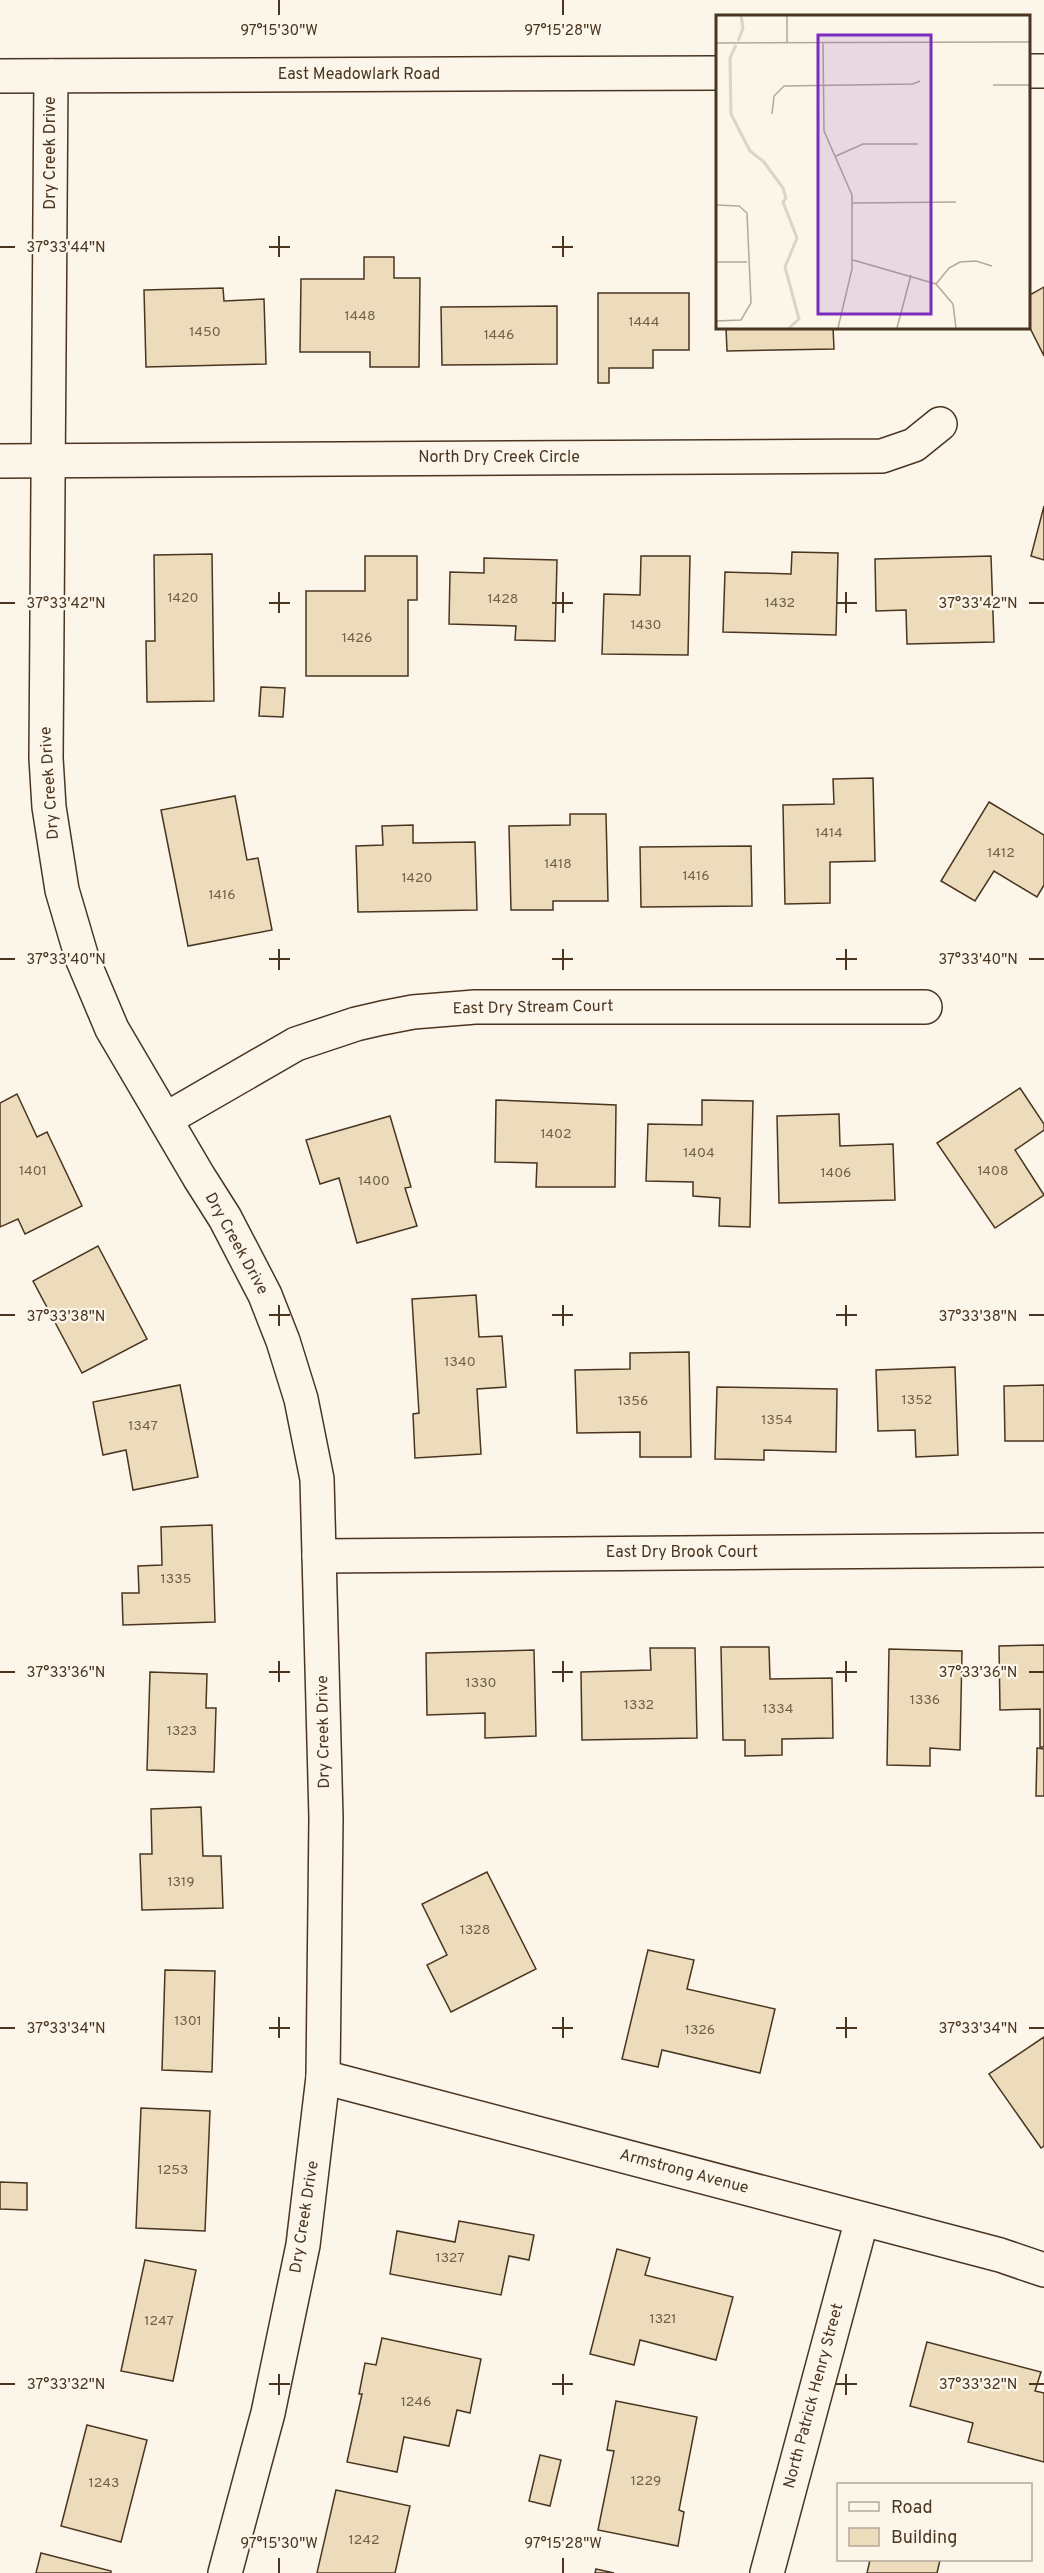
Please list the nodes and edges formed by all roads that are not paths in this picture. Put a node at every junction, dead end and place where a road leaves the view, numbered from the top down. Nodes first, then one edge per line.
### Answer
1 (716, 73) edge
2 (0, 76) edge
3 (51, 76) junction
4 (940, 424) dead end
5 (48, 460) junction
6 (0, 461) edge
7 (925, 1006) dead end
8 (166, 1119) junction
9 (1044, 1550) edge
10 (319, 1556) junction
11 (323, 2078) junction
12 (862, 2218) junction
13 (1044, 2270) edge
14 (225, 2573) edge
15 (767, 2573) edge

1 - 3 street, East Meadowlark Road
2 - 3 street, East Meadowlark Road
3 - 5 street, Dry Creek Drive
4 - 5 street, North Dry Creek Circle
5 - 6 street, North Dry Creek Circle
5 - 8 street, Dry Creek Drive
7 - 8 street, East Dry Stream Court
8 - 10 street, Dry Creek Drive
9 - 10 street, East Dry Brook Court
10 - 11 street, Dry Creek Drive
11 - 12 street, Armstrong Avenue
11 - 14 street, Dry Creek Drive
12 - 13 street, Armstrong Avenue
12 - 15 street, North Patrick Henry Street

